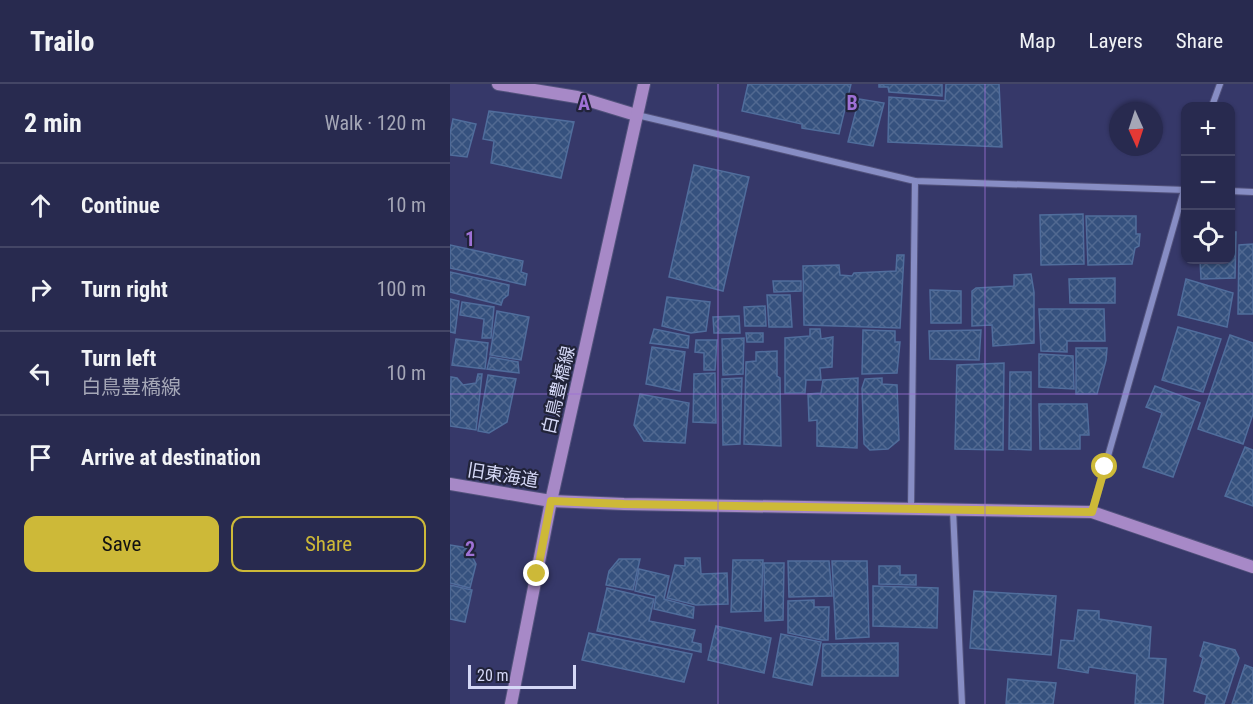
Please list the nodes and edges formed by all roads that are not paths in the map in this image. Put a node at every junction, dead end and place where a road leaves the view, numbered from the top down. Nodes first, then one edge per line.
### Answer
1 (498, 84) edge
2 (644, 84) edge
3 (1220, 84) edge
4 (1213, 102) edge
5 (636, 115) junction
6 (915, 181) junction
7 (1181, 190) edge
8 (1235, 191) edge
9 (1253, 192) edge
10 (1181, 200) edge
11 (450, 484) edge
12 (551, 501) junction
13 (911, 509) junction
14 (953, 510) junction
15 (1092, 512) junction
16 (1253, 567) edge
17 (511, 704) edge
18 (962, 704) edge

1 - 5 street
2 - 5 street, 白鳥豊橋線
3 - 4 street
5 - 6 street
5 - 12 street, 白鳥豊橋線
6 - 7 street
6 - 13 street
8 - 9 street
10 - 15 street
11 - 12 street, 旧東海道
12 - 13 street, 旧東海道
12 - 17 street, 白鳥豊橋線
13 - 14 street, 旧東海道
14 - 15 street, 旧東海道
14 - 18 street
15 - 16 street, 旧東海道

